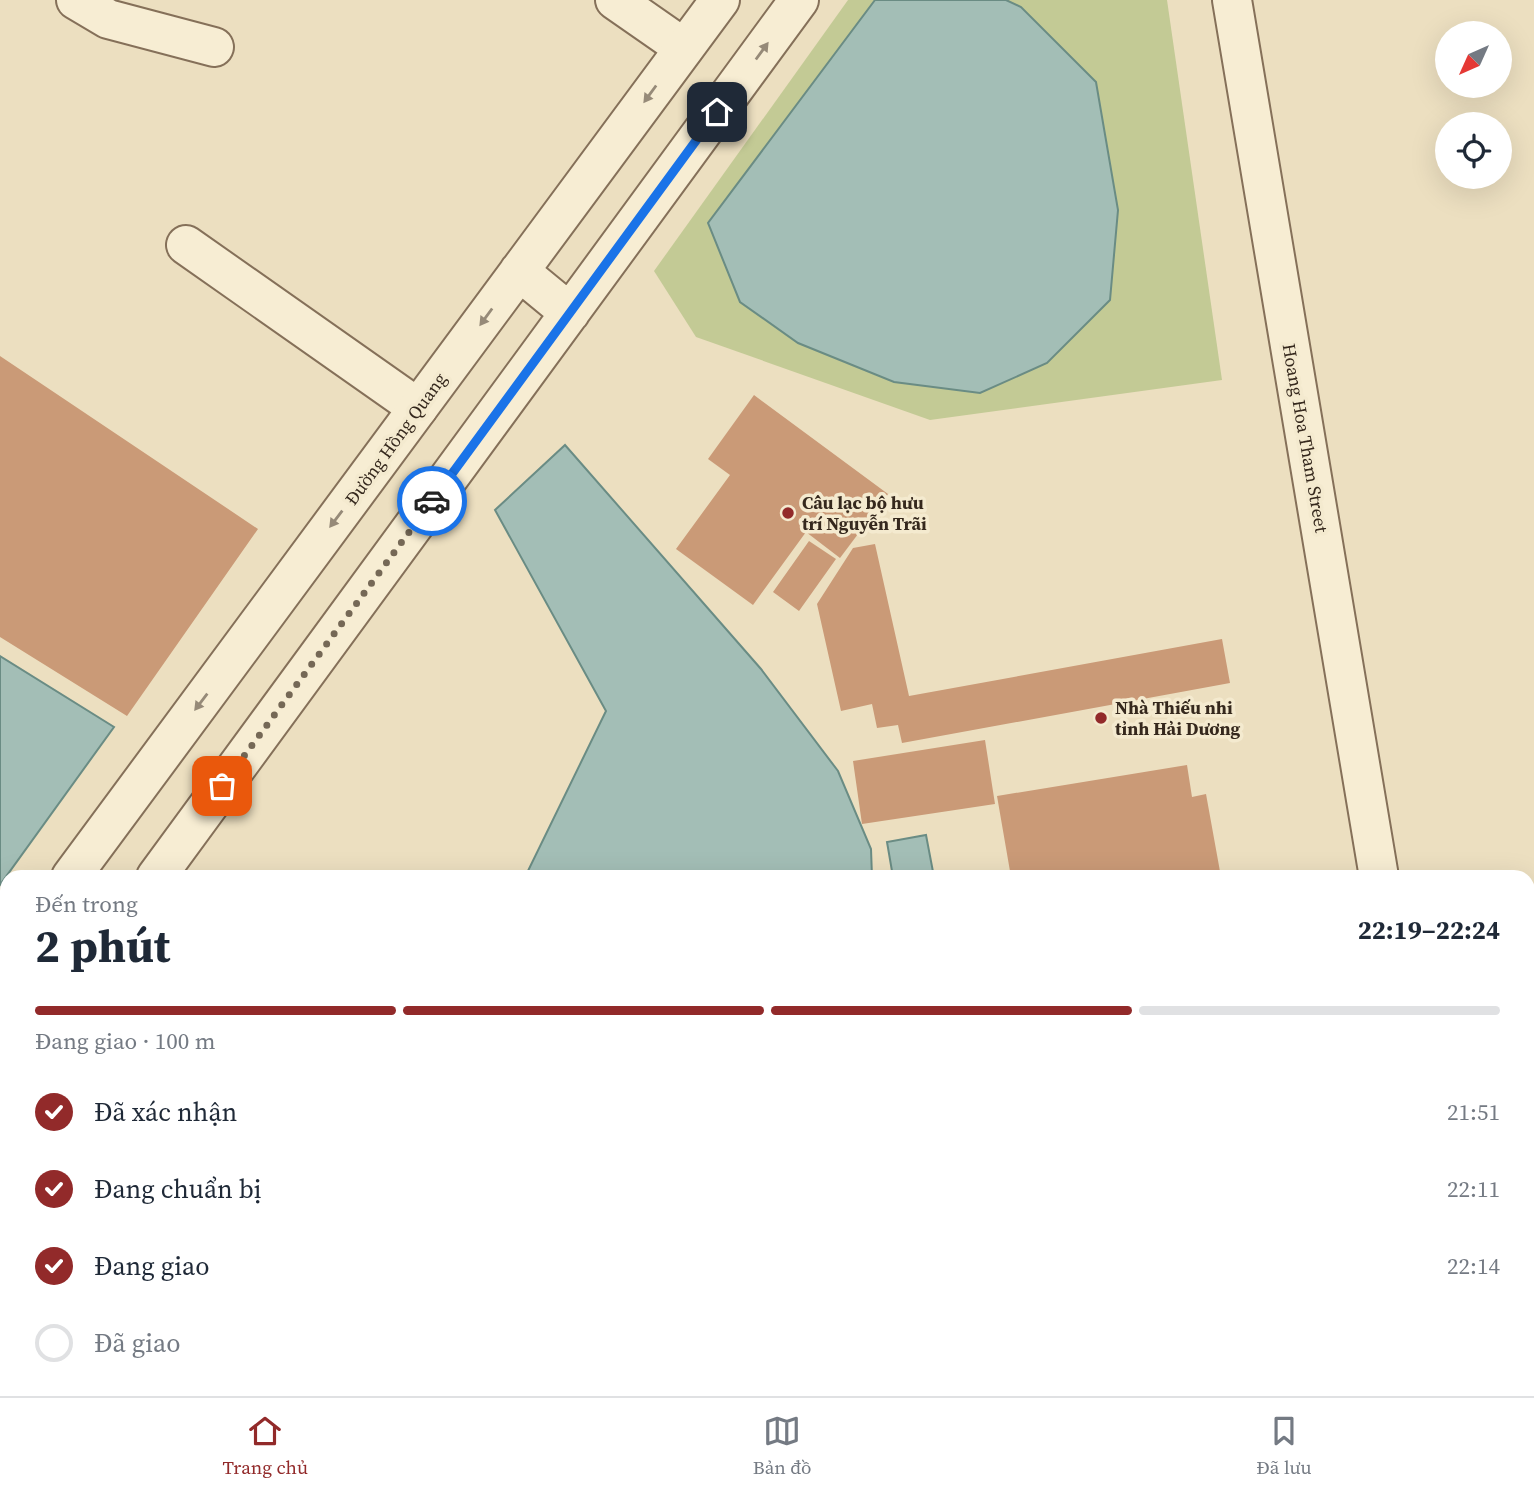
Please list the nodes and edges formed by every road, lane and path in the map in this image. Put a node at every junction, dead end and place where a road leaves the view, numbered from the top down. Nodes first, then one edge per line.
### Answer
1 (76, 0) edge
2 (615, 0) edge
3 (720, 0) edge
4 (799, 0) edge
5 (1232, 0) edge
6 (214, 47) dead end
7 (684, 48) junction
8 (186, 245) dead end
9 (519, 271) junction
10 (570, 313) junction
11 (418, 408) junction
12 (76, 870) edge
13 (161, 870) edge
14 (1377, 870) edge

1 - 6 street
2 - 7 street
3 - 7 street, Đường Hồng Quang
10 -> 4 street
5 - 14 street, Hoang Hoa Tham Street
7 -> 9 street, Đường Hồng Quang
8 - 11 street
9 - 10 street
9 -> 11 street, Đường Hồng Quang
10 - 13 street
11 -> 12 street, Đường Hồng Quang

